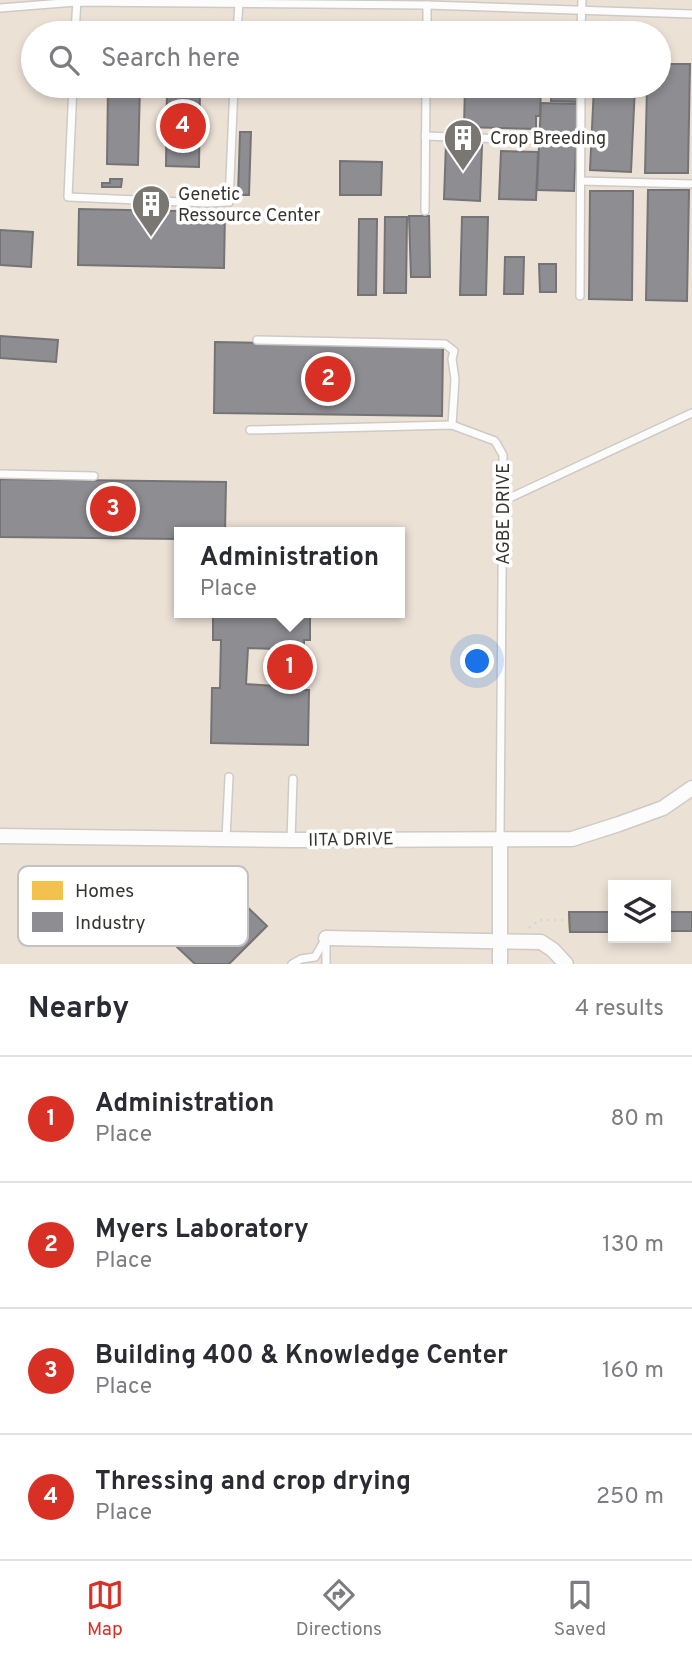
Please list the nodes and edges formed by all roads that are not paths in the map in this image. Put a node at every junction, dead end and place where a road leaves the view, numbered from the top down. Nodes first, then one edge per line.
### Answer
1 (582, 0) edge
2 (77, 1) edge
3 (239, 2) edge
4 (386, 3) edge
5 (427, 5) junction
6 (0, 8) edge
7 (581, 10) junction
8 (692, 14) edge
9 (76, 21) edge
10 (238, 21) edge
11 (427, 21) edge
12 (581, 21) edge
13 (72, 98) edge
14 (233, 98) edge
15 (426, 98) edge
16 (581, 98) edge
17 (425, 136) junction
18 (530, 139) dead end
19 (581, 181) junction
20 (692, 184) edge
21 (425, 211) dead end
22 (580, 296) dead end
23 (257, 341) dead end
24 (692, 413) edge
25 (452, 425) junction
26 (250, 430) dead end
27 (0, 474) edge
28 (94, 476) dead end
29 (503, 501) junction
30 (229, 777) dead end
31 (293, 779) dead end
32 (692, 788) edge
33 (0, 835) edge
34 (226, 838) junction
35 (500, 838) junction
36 (291, 840) junction
37 (326, 938) junction
38 (499, 939) junction
39 (292, 964) edge
40 (326, 964) edge
41 (500, 964) edge
42 (565, 964) edge

1 - 7 lane
2 - 3 lane
2 - 6 lane
2 - 9 lane
3 - 4 lane
3 - 10 lane
4 - 5 lane
5 - 7 lane
5 - 11 lane
7 - 8 lane
7 - 12 lane
13 - 14 lane
15 - 17 lane
16 - 19 lane
17 - 18 lane
17 - 21 lane
19 - 20 lane
19 - 22 lane
23 - 25 lane
24 - 29 lane
25 - 26 lane, AGBE DRIVE
25 - 29 lane, AGBE DRIVE
27 - 28 lane
29 - 35 lane, AGBE DRIVE
30 - 34 lane
31 - 36 lane
32 - 35 street, IITA DRIVE
33 - 34 street, IITA DRIVE
34 - 36 street, IITA DRIVE
35 - 36 street, IITA DRIVE
35 - 38 street
37 - 38 street
37 - 39 lane
37 - 40 lane
38 - 41 street
38 - 42 street

